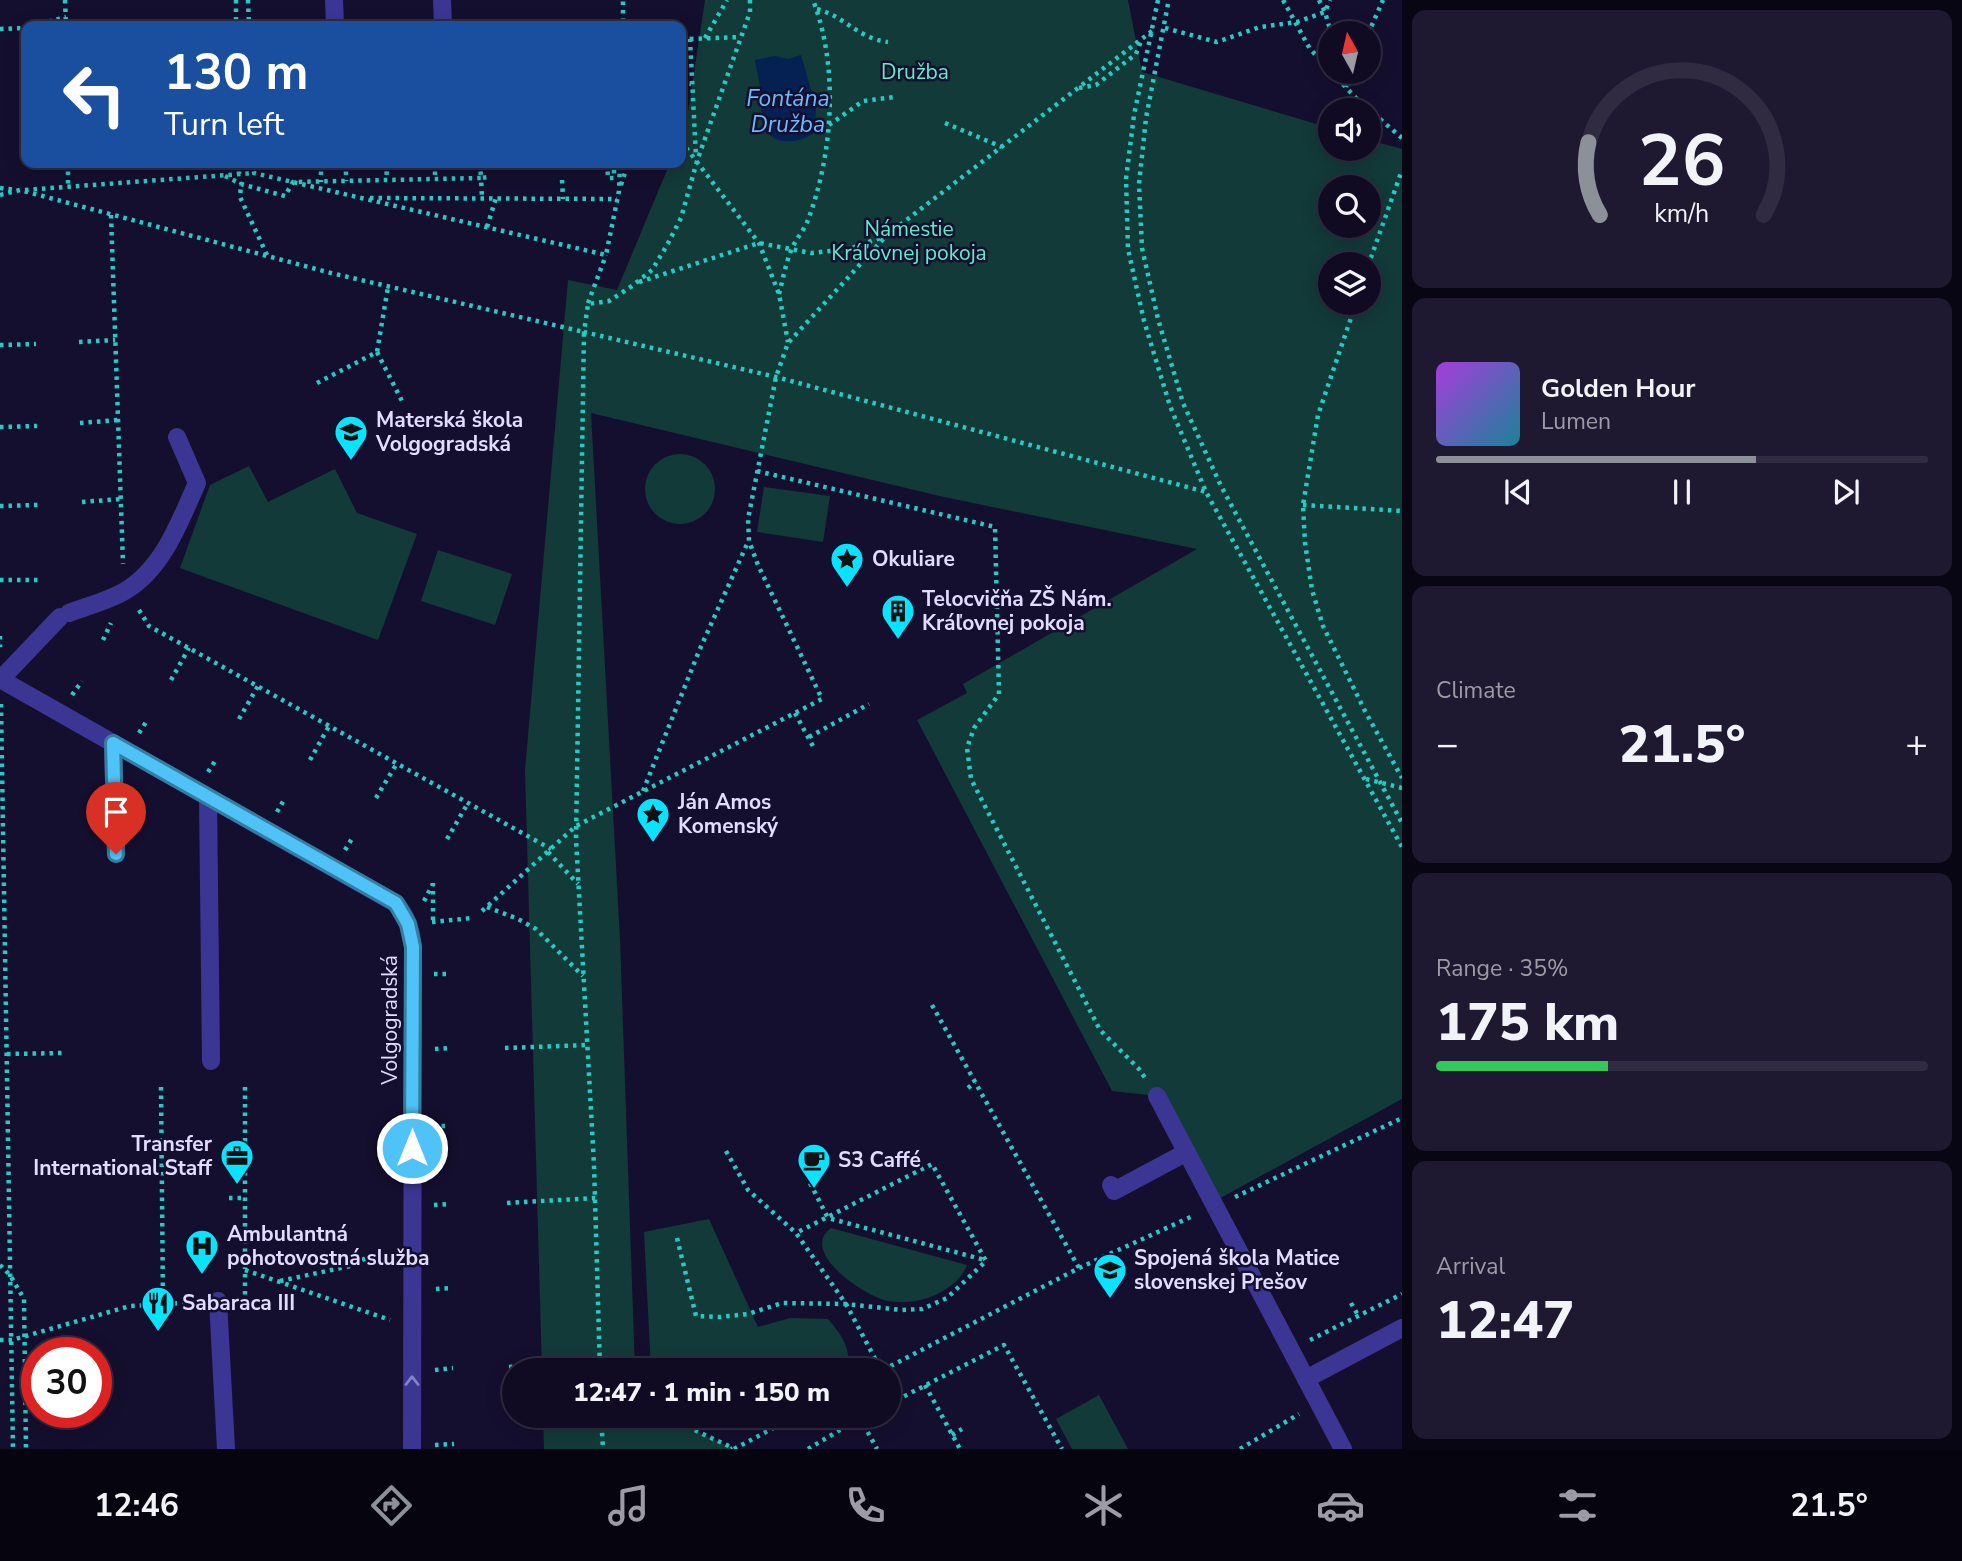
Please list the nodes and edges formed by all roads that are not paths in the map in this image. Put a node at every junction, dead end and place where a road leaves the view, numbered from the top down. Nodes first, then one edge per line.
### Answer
1 (334, 0) edge
2 (442, 0) edge
3 (335, 21) edge
4 (443, 21) edge
5 (177, 437) dead end
6 (0, 679) edge
7 (113, 743) junction
8 (208, 797) junction
9 (116, 854) dead end
10 (211, 1061) dead end
11 (1157, 1096) road end
12 (1187, 1152) junction
13 (1111, 1185) dead end
14 (218, 1301) road end
15 (1402, 1328) edge
16 (1306, 1379) junction
17 (413, 1446) edge
18 (226, 1449) edge
19 (1342, 1449) edge

1 - 3 street
2 - 4 street
5 - 6 street
6 - 7 street, Volgogradská
7 - 8 street, Volgogradská
7 - 9 street
8 - 10 street
17 -> 8 street, Volgogradská
11 - 12 street
12 - 13 street
12 - 16 street
14 - 18 street
15 - 16 street
16 - 19 street

